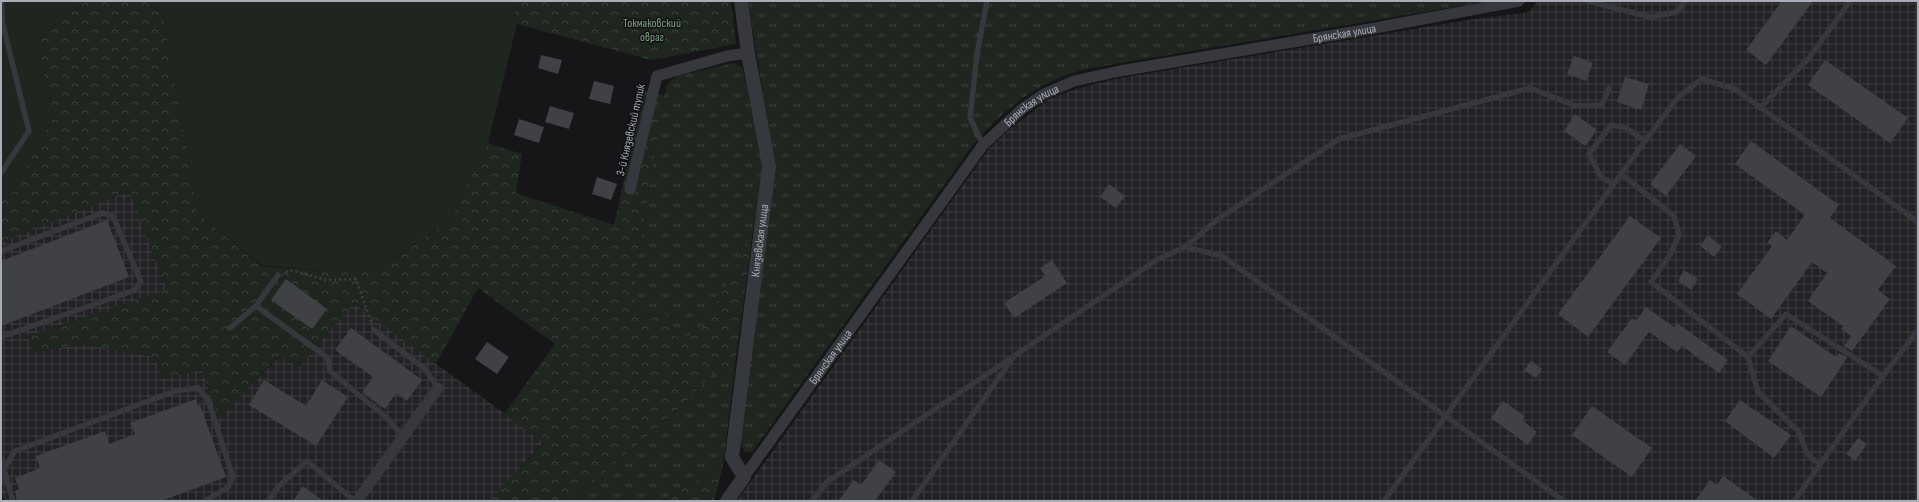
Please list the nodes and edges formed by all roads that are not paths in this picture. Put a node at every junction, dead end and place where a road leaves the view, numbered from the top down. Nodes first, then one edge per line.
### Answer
1 (2, 1) edge
2 (741, 1) edge
3 (987, 1) edge
4 (1519, 1) edge
5 (1588, 1) edge
6 (1686, 1) edge
7 (1849, 3) dead end
8 (748, 53) junction
9 (1609, 88) dead end
10 (1760, 108) junction
11 (1645, 141) junction
12 (983, 145) junction
13 (1, 173) edge
14 (1621, 174) junction
15 (1614, 184) junction
16 (630, 189) dead end
17 (1918, 222) edge
18 (1185, 247) junction
19 (1, 251) edge
20 (278, 275) road end
21 (256, 306) junction
22 (230, 328) dead end
23 (374, 330) road end
24 (1918, 330) edge
25 (1, 337) edge
26 (1014, 356) junction
27 (1748, 357) junction
28 (1883, 376) junction
29 (438, 388) joint
30 (1446, 416) junction
31 (402, 437) junction
32 (1, 460) edge
33 (1820, 464) junction
34 (2, 468) edge
35 (744, 477) junction
36 (1, 482) edge
37 (13, 501) edge
38 (206, 501) edge
39 (268, 501) edge
40 (356, 501) edge
41 (727, 501) edge
42 (812, 501) edge
43 (912, 501) edge
44 (1384, 501) edge
45 (1564, 501) edge
46 (1794, 501) edge

1 - 13 lane
2 - 8 street, Князевская улица
3 - 12 lane
4 - 12 street, Брянская улица
5 - 6 lane
7 - 10 lane
8 - 16 street, 3-й Князевский тупик
8 - 35 street, Князевская улица
9 - 18 lane
10 - 11 lane
10 - 17 lane
11 - 14 lane
11 - 15 lane
12 - 35 street, Брянская улица
14 - 15 lane
14 - 27 lane
15 - 30 lane
18 - 26 lane
18 - 30 lane
19 - 25 lane
20 - 21 lane
21 - 22 lane
21 - 31 lane
23 - 29 lane
24 - 28 lane
26 - 42 lane
26 - 43 lane
27 - 28 lane
27 - 33 lane
28 - 33 lane
29 - 31 street
30 - 44 lane
30 - 45 lane
31 - 40 street
32 - 34 lane
33 - 46 lane
34 - 36 lane
34 - 37 lane
34 - 38 lane
35 - 41 street, Брянская улица
39 - 40 lane

